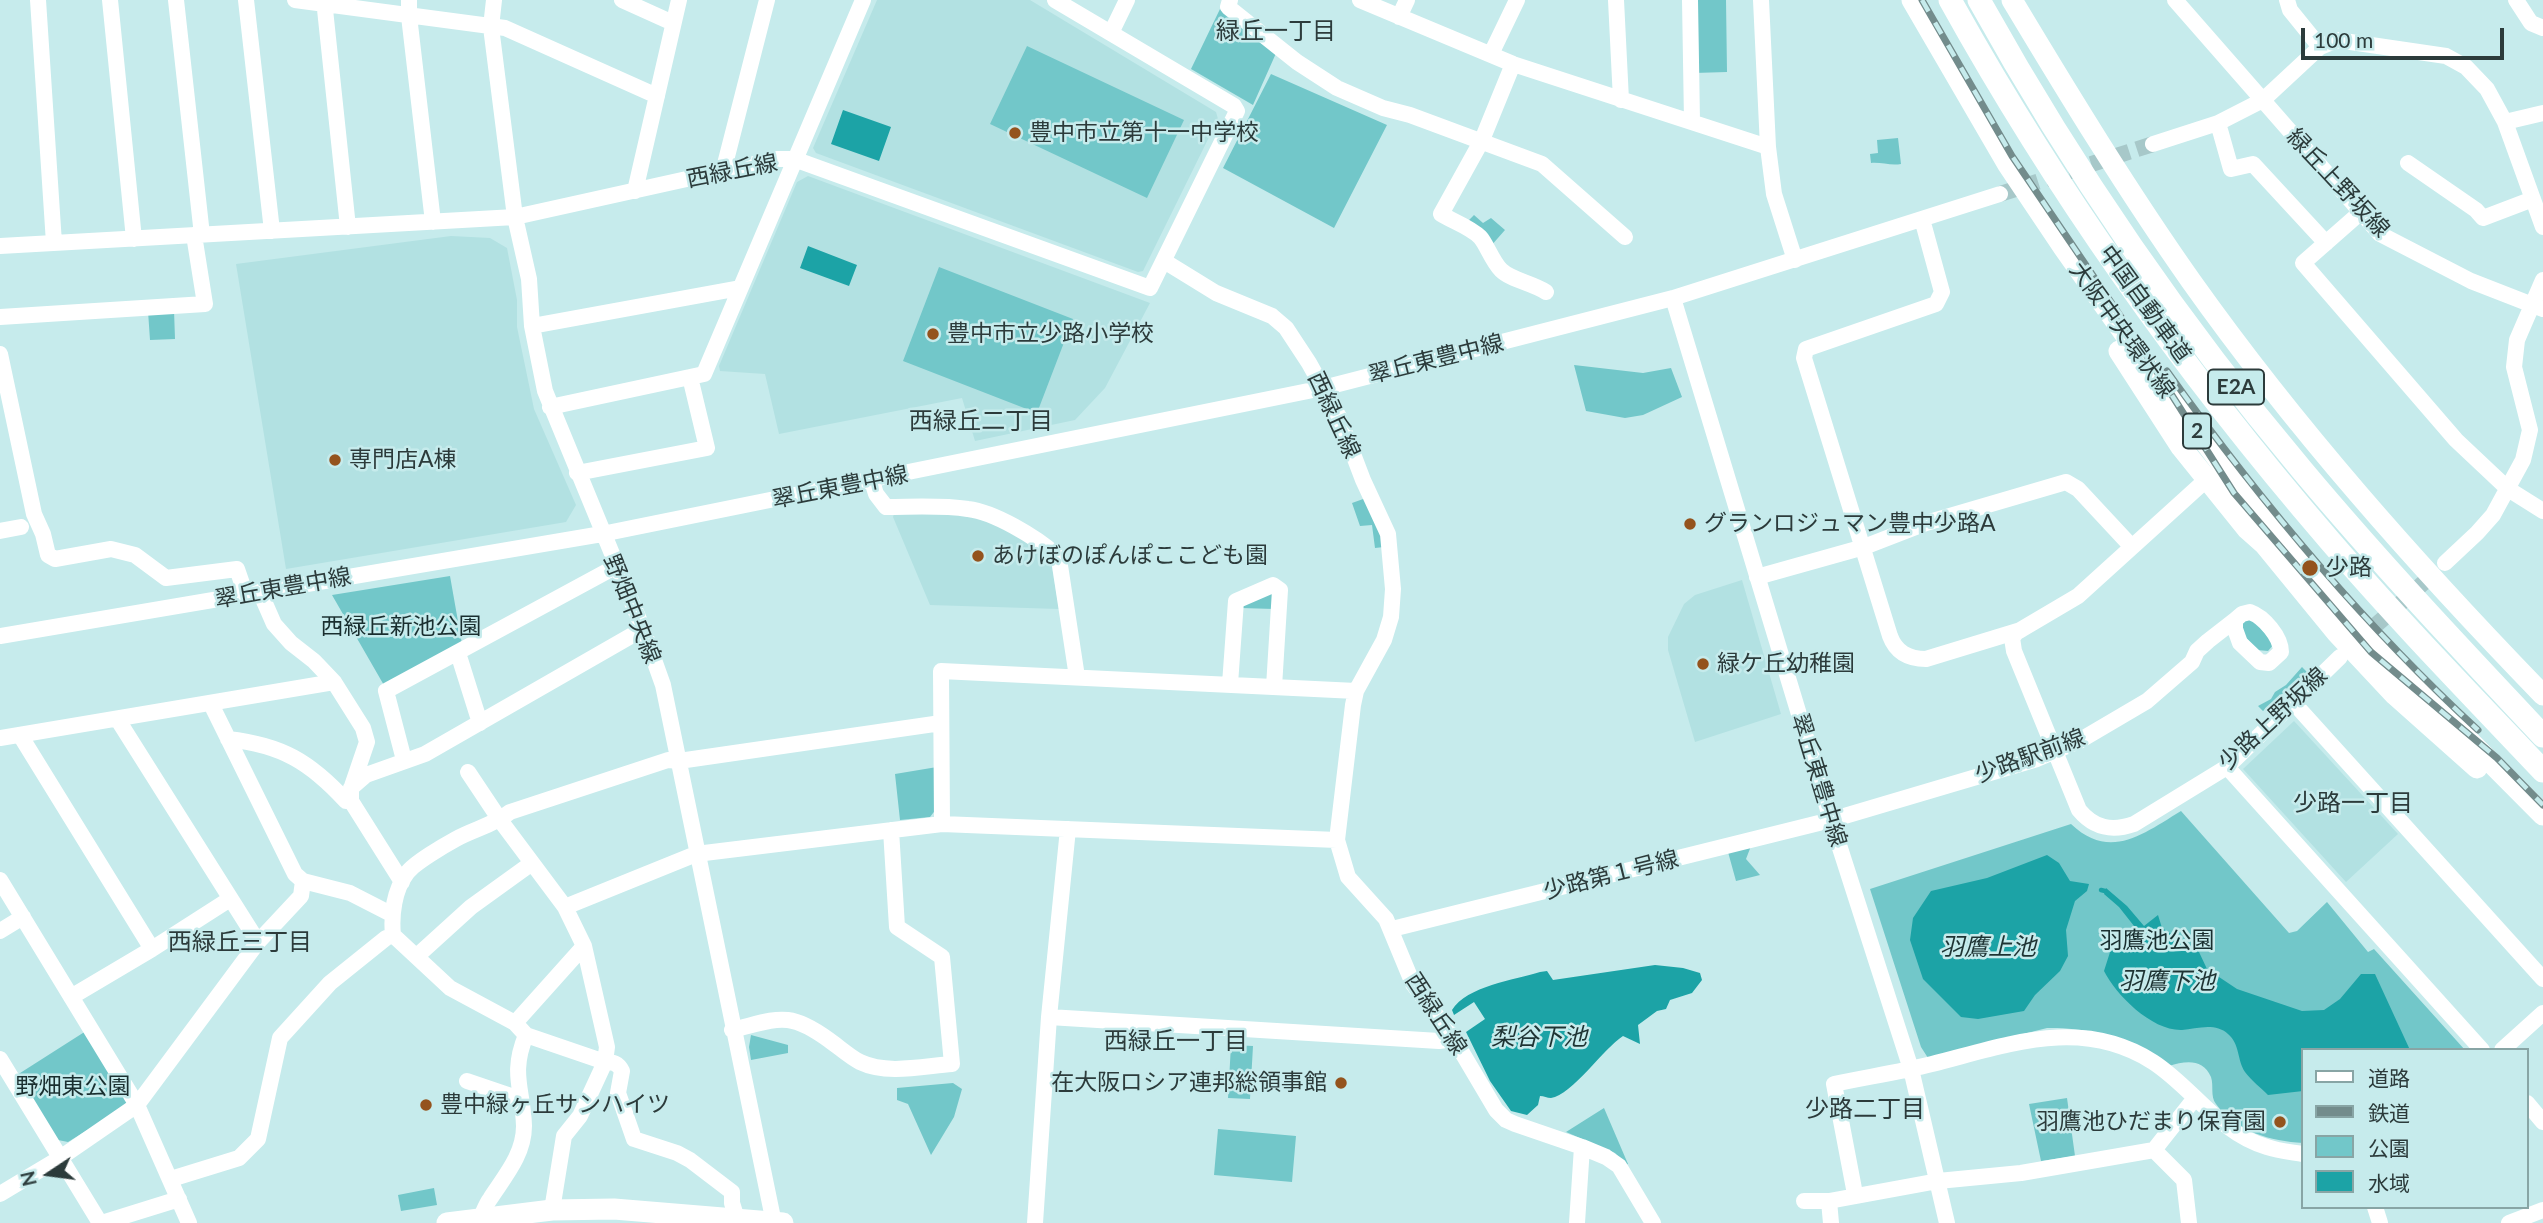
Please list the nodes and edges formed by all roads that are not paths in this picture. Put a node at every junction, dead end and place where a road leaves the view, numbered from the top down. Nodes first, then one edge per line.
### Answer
1 (38, 0) edge
2 (110, 0) edge
3 (176, 0) edge
4 (246, 0) edge
5 (295, 0) edge
6 (494, 0) edge
7 (622, 0) edge
8 (679, 0) edge
9 (767, 0) edge
10 (863, 0) edge
11 (1055, 0) edge
12 (1127, 0) edge
13 (1230, 0) edge
14 (1360, 0) edge
15 (1407, 0) edge
16 (1517, 0) edge
17 (1616, 0) edge
18 (1690, 0) edge
19 (1761, 0) edge
20 (1912, 0) edge
21 (1950, 0) edge
22 (1979, 0) edge
23 (2012, 0) edge
24 (2175, 0) edge
25 (2287, 0) edge
26 (2516, 0) edge
27 (323, 2) edge
28 (409, 8) edge
29 (1399, 18) junction
30 (673, 23) junction
31 (491, 27) junction
32 (2543, 28) edge
33 (1111, 33) junction
34 (2320, 47) junction
35 (1491, 54) junction
36 (1513, 64) junction
37 (657, 96) junction
38 (1621, 100) junction
39 (2263, 100) junction
40 (2543, 113) edge
41 (1692, 121) junction
42 (2505, 122) junction
43 (2218, 123) junction
44 (1482, 140) junction
45 (2153, 144) tunnel mouth
46 (1768, 147) junction
47 (793, 159) junction
48 (2408, 163) dead end
49 (723, 172) junction
50 (635, 191) junction
51 (2000, 194) tunnel mouth
52 (2533, 199) junction
53 (2038, 208) junction
54 (2361, 212) junction
55 (515, 217) junction
56 (1922, 219) junction
57 (433, 222) junction
58 (348, 226) junction
59 (2543, 227) edge
60 (272, 231) junction
61 (198, 235) junction
62 (1625, 237) dead end
63 (134, 239) junction
64 (54, 243) junction
65 (2326, 243) junction
66 (0, 246) edge
67 (1795, 260) junction
68 (1164, 261) junction
69 (2543, 279) edge
70 (740, 288) junction
71 (1546, 292) dead end
72 (1673, 298) junction
73 (2537, 308) edge
74 (0, 317) edge
75 (532, 326) junction
76 (0, 354) edge
77 (690, 377) junction
78 (1323, 388) junction
79 (550, 407) junction
80 (577, 473) junction
81 (2206, 480) junction
82 (872, 481) junction
83 (2508, 489) junction
84 (2543, 511) edge
85 (20, 527) dead end
86 (0, 531) edge
87 (602, 534) junction
88 (1864, 547) junction
89 (2132, 547) junction
90 (2445, 563) tunnel mouth
91 (615, 567) junction
92 (1757, 577) junction
93 (253, 594) junction
94 (2235, 620) junction
95 (643, 629) junction
96 (2021, 629) junction
97 (0, 636) edge
98 (2240, 643) junction
99 (458, 653) junction
100 (2340, 657) dead end
101 (2192, 662) junction
102 (1077, 677) junction
103 (334, 682) junction
104 (1230, 684) junction
105 (1275, 687) junction
106 (1356, 691) junction
107 (2543, 695) edge
108 (2292, 701) junction
109 (211, 704) junction
110 (118, 720) junction
111 (480, 723) junction
112 (942, 723) junction
113 (20, 735) junction
114 (2543, 736) edge
115 (0, 738) edge
116 (228, 739) junction
117 (2054, 752) junction
118 (404, 760) junction
119 (679, 761) junction
120 (2227, 767) junction
121 (2543, 771) edge
122 (468, 772) dead end
123 (351, 794) junction
124 (2526, 798) junction
125 (2543, 815) edge
126 (500, 820) junction
127 (1831, 820) junction
128 (942, 824) junction
129 (1068, 829) junction
130 (891, 830) junction
131 (1337, 840) junction
132 (696, 854) junction
133 (532, 863) junction
134 (0, 880) edge
135 (303, 881) junction
136 (402, 883) junction
137 (230, 898) junction
138 (565, 908) junction
139 (391, 914) junction
140 (23, 917) junction
141 (1392, 929) junction
142 (0, 931) edge
143 (393, 935) junction
144 (258, 942) junction
145 (584, 946) junction
146 (152, 949) junction
147 (418, 956) junction
148 (2543, 979) edge
149 (71, 997) junction
150 (2543, 1013) edge
151 (1049, 1017) junction
152 (520, 1029) junction
153 (732, 1030) junction
154 (1454, 1039) junction
155 (2480, 1048) edge
156 (2504, 1048) edge
157 (0, 1059) edge
158 (605, 1062) junction
159 (1911, 1069) junction
160 (467, 1081) dead end
161 (2195, 1098) junction
162 (520, 1099) junction
163 (137, 1105) junction
164 (2529, 1105) edge
165 (2543, 1122) edge
166 (1582, 1147) junction
167 (2154, 1150) junction
168 (2302, 1154) edge
169 (60, 1158) junction
170 (171, 1180) junction
171 (1938, 1181) junction
172 (0, 1194) edge
173 (1855, 1195) junction
174 (179, 1199) junction
175 (1804, 1200) dead end
176 (1829, 1201) junction
177 (552, 1210) junction
178 (2543, 1210) edge
179 (737, 1219) junction
180 (480, 1220) edge
181 (101, 1223) edge
182 (190, 1223) edge
183 (447, 1223) edge
184 (777, 1223) edge
185 (1035, 1223) edge
186 (1577, 1223) edge
187 (1653, 1223) edge
188 (1831, 1223) edge
189 (1947, 1223) edge
190 (2189, 1223) edge
191 (2509, 1223) edge

1 - 64 street
2 - 63 street
3 - 61 street
4 - 60 street
5 - 27 street
6 - 31 street, 野畑中央線
7 - 30 street
8 - 30 street
9 - 49 street
10 - 47 street
11 - 33 street
12 - 33 street
13 - 44 street
14 - 29 street
15 - 29 street
16 - 35 street
17 - 38 street
18 - 41 street
19 - 46 street
20 - 53 main road, 大阪中央環状線 / 2
21 - 121 highway, 中国自動車道 / E2A
22 - 114 highway, 中国自動車道 / E2A
23 - 107 main road
24 - 39 street, 緑丘上野坂線
25 - 34 street
26 - 32 street
27 - 28 street
27 - 58 street
28 - 31 street
28 - 57 street
29 - 35 street
30 - 37 street
31 - 37 street
31 - 55 street, 野畑中央線
33 - 68 street
34 - 39 street
34 - 42 street
35 - 36 street
36 - 38 street
36 - 44 street
37 - 50 street
38 - 41 street
39 - 43 street
39 - 54 street, 緑丘上野坂線
40 - 42 street
41 - 46 street
42 - 52 street
43 - 45 street
43 - 65 street
44 - 62 street
44 - 71 street
46 - 67 street
47 - 49 street, 西緑丘線
47 - 68 street, 西緑丘線
47 - 70 street
48 - 52 street
49 - 50 street, 西緑丘線
50 - 55 street, 西緑丘線
51 - 56 street, 翠丘東豊中線
52 - 59 street
53 - 81 main road
53 - 124 main road, 大阪中央環状線 / 2
54 - 65 street
54 - 73 street, 緑丘上野坂線
55 - 57 street, 西緑丘線
55 - 75 street, 野畑中央線
56 - 67 street, 翠丘東豊中線
56 - 88 street
57 - 58 street, 西緑丘線
58 - 60 street, 西緑丘線
60 - 61 street, 西緑丘線
61 - 63 street, 西緑丘線
61 - 74 street
63 - 64 street, 西緑丘線
64 - 66 street, 西緑丘線
65 - 83 street
67 - 72 street, 翠丘東豊中線
68 - 78 street, 西緑丘線
69 - 73 street
70 - 75 street
70 - 77 street
72 - 78 street, 翠丘東豊中線
72 - 92 street, 翠丘東豊中線
73 - 83 street
75 - 79 street, 野畑中央線
76 - 93 street
77 - 79 street
77 - 80 street
78 - 82 street, 翠丘東豊中線
78 - 106 street, 西緑丘線
79 - 80 street, 野畑中央線
80 - 87 street, 野畑中央線
81 - 89 street
81 - 124 main road
82 - 87 street, 翠丘東豊中線
82 - 102 street
83 - 84 street
83 - 90 street
85 - 86 street
87 - 91 street, 野畑中央線
87 - 93 street, 翠丘東豊中線
88 - 89 street
88 - 92 street
88 - 96 street
89 - 96 street
91 - 95 street, 野畑中央線
91 - 99 street
92 - 127 street, 翠丘東豊中線
93 - 97 street, 翠丘東豊中線
93 - 103 street
94 - 98 street
94 - 98 street
94 - 101 street, 少路駅前線
95 - 111 street
95 - 119 street, 野畑中央線
96 - 117 street, 少路上野坂線
98 - 101 street
99 - 111 street
99 - 118 street
100 - 108 street, 少路上野坂線
101 - 117 street, 少路駅前線
102 - 104 street
102 - 112 street
103 - 109 street
103 - 123 street
104 - 105 street
104 - 105 street
105 - 106 street
106 - 131 street, 西緑丘線
108 - 120 street, 少路上野坂線
108 - 148 street
109 - 110 street
109 - 116 street
110 - 113 street
110 - 137 street
111 - 118 street
112 - 119 street
112 - 128 street
113 - 115 street
113 - 146 street
116 - 123 street
116 - 135 street
117 - 120 street, 少路上野坂線
117 - 127 street, 少路駅前線
118 - 123 street
119 - 126 street
119 - 132 street, 野畑中央線
120 - 155 street
122 - 126 street
123 - 136 street
124 - 125 main road, 大阪中央環状線 / 2
126 - 133 street
126 - 136 street
127 - 141 street, 少路第１号線
127 - 159 street, 翠丘東豊中線
128 - 129 street
128 - 130 street
129 - 131 street
129 - 151 street
130 - 132 street
130 - 153 street
131 - 141 street, 西緑丘線
132 - 138 street
132 - 153 street, 野畑中央線
133 - 138 street
133 - 147 street
134 - 140 street
135 - 139 street
135 - 144 street
136 - 139 street
137 - 144 street
137 - 146 street
138 - 145 street
139 - 143 street
140 - 142 street
140 - 149 street
141 - 154 street, 西緑丘線
143 - 147 street
143 - 170 street
144 - 163 street
145 - 152 street
145 - 158 street
146 - 149 street
147 - 152 street
149 - 163 street
150 - 156 street
151 - 154 street
151 - 185 street
152 - 158 street
152 - 162 street
153 - 184 street, 野畑中央線
154 - 166 street, 西緑丘線
157 - 169 street
158 - 177 street
158 - 179 street
159 - 161 street
159 - 171 street, 翠丘東豊中線
159 - 173 street
160 - 162 street
161 - 167 street
161 - 168 street
162 - 180 street
163 - 169 street
163 - 170 street
164 - 165 street
166 - 186 street
166 - 187 street, 西緑丘線
167 - 171 street
167 - 190 street
169 - 172 street
169 - 181 street
170 - 174 street
171 - 173 street
171 - 189 street, 翠丘東豊中線
173 - 176 street
174 - 181 street
174 - 182 street
175 - 176 street
176 - 188 street
177 - 179 main road
177 - 180 main road
178 - 191 street
179 - 184 main road
180 - 183 main road

